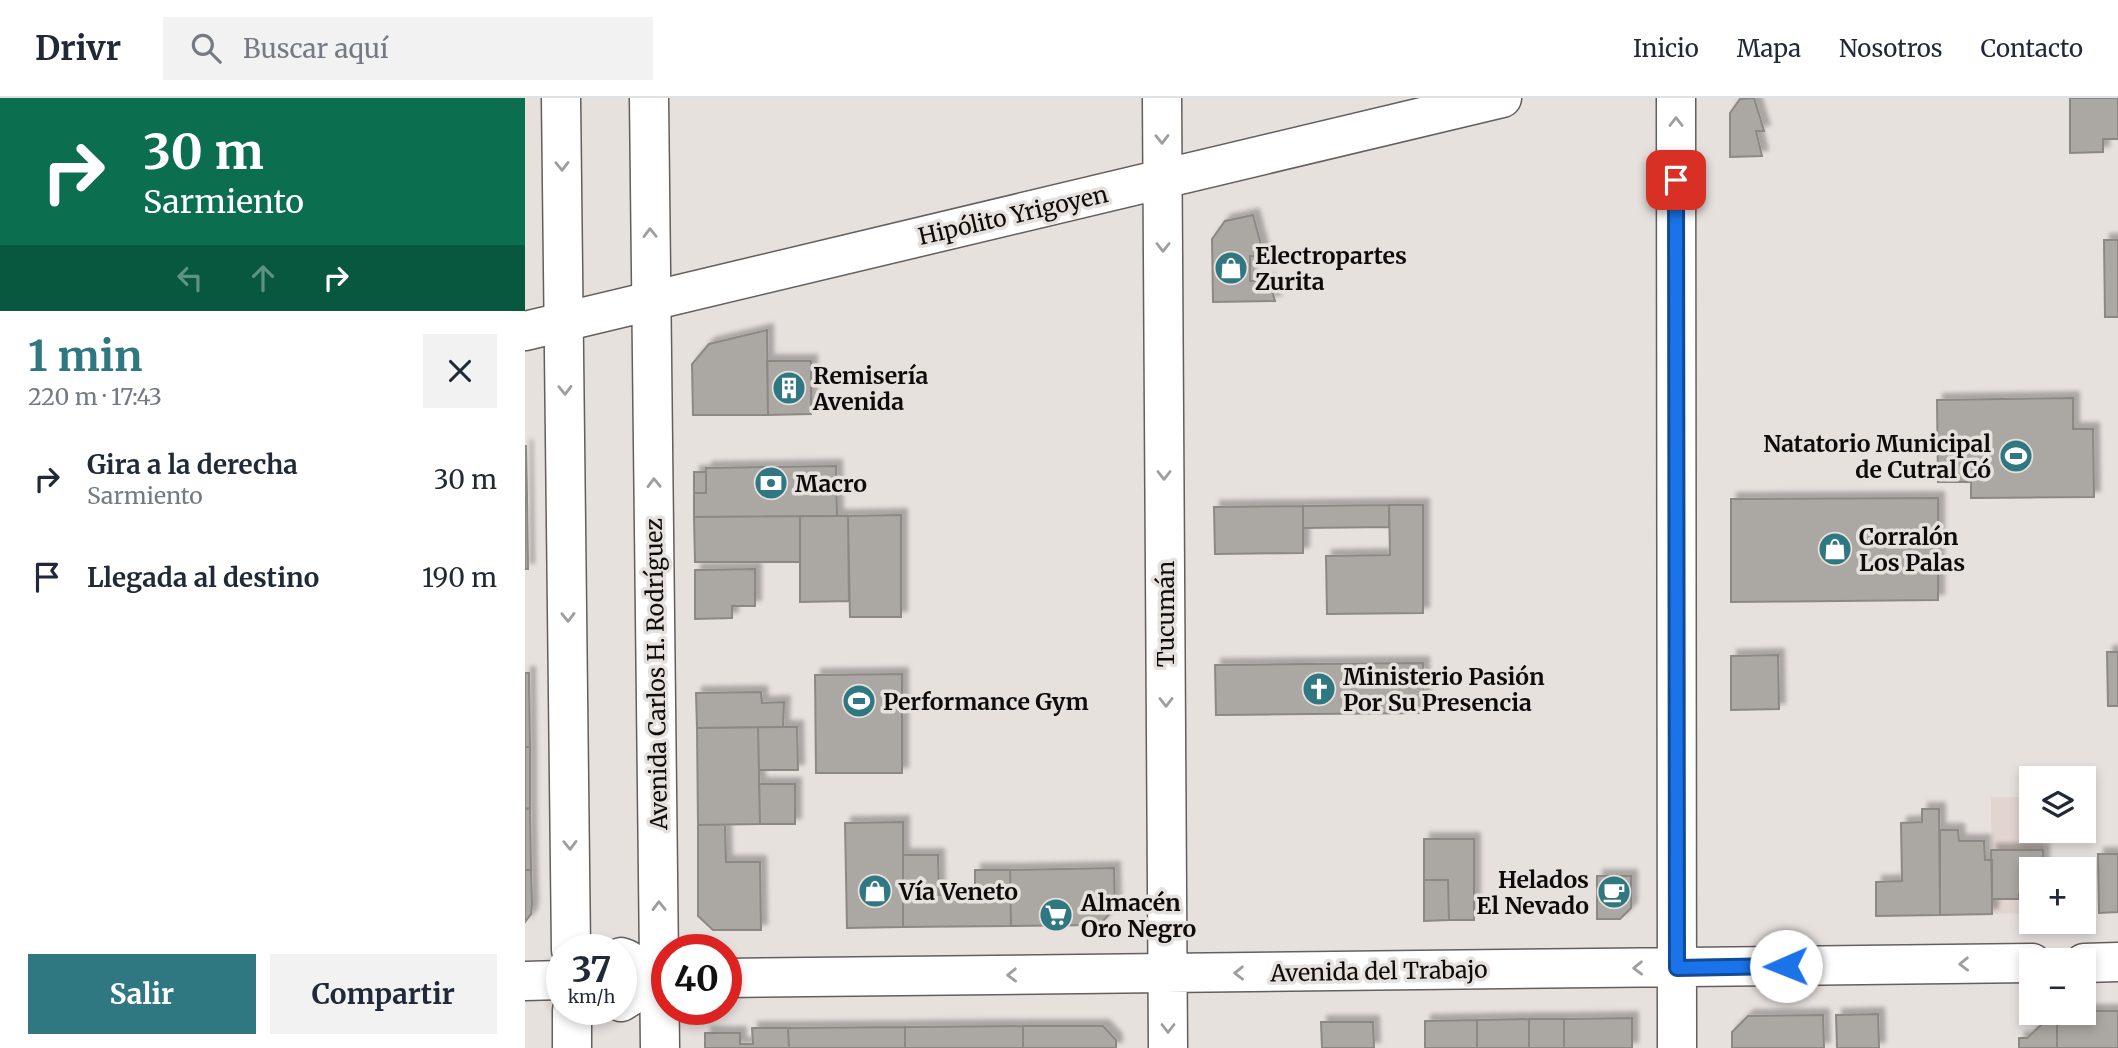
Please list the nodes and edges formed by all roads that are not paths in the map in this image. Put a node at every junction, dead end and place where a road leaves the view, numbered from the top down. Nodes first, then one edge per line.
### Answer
1 (561, 98) edge
2 (649, 98) edge
3 (1161, 98) edge
4 (1502, 98) edge
5 (1676, 98) edge
6 (1162, 179) junction
7 (651, 301) junction
8 (564, 322) junction
9 (525, 331) edge
10 (571, 934) edge
11 (2118, 962) edge
12 (2019, 963) edge
13 (2096, 963) edge
14 (1677, 968) junction
15 (1168, 973) junction
16 (742, 978) edge
17 (642, 979) edge
18 (546, 980) edge
19 (525, 981) edge
20 (572, 1025) edge
21 (572, 1048) edge
22 (660, 1048) edge
23 (1168, 1048) edge
24 (1678, 1048) edge

1 -> 8 street
7 -> 2 street, Avenida Carlos H. Rodríguez
3 -> 6 street, Tucumán
4 - 6 street, Hipólito Yrigoyen
14 -> 5 street
6 - 7 street, Hipólito Yrigoyen
6 -> 15 street, Tucumán
7 - 8 street, Hipólito Yrigoyen
17 -> 7 street, Avenida Carlos H. Rodríguez
8 - 9 street, Hipólito Yrigoyen
8 -> 10 street
11 - 13 street
12 -> 14 street, Avenida del Trabajo
14 -> 15 street, Avenida del Trabajo
14 - 24 street
15 -> 16 street, Avenida del Trabajo
15 -> 23 street, Tucumán
17 - 22 street, Avenida Carlos H. Rodríguez
18 - 19 street
20 - 21 street

